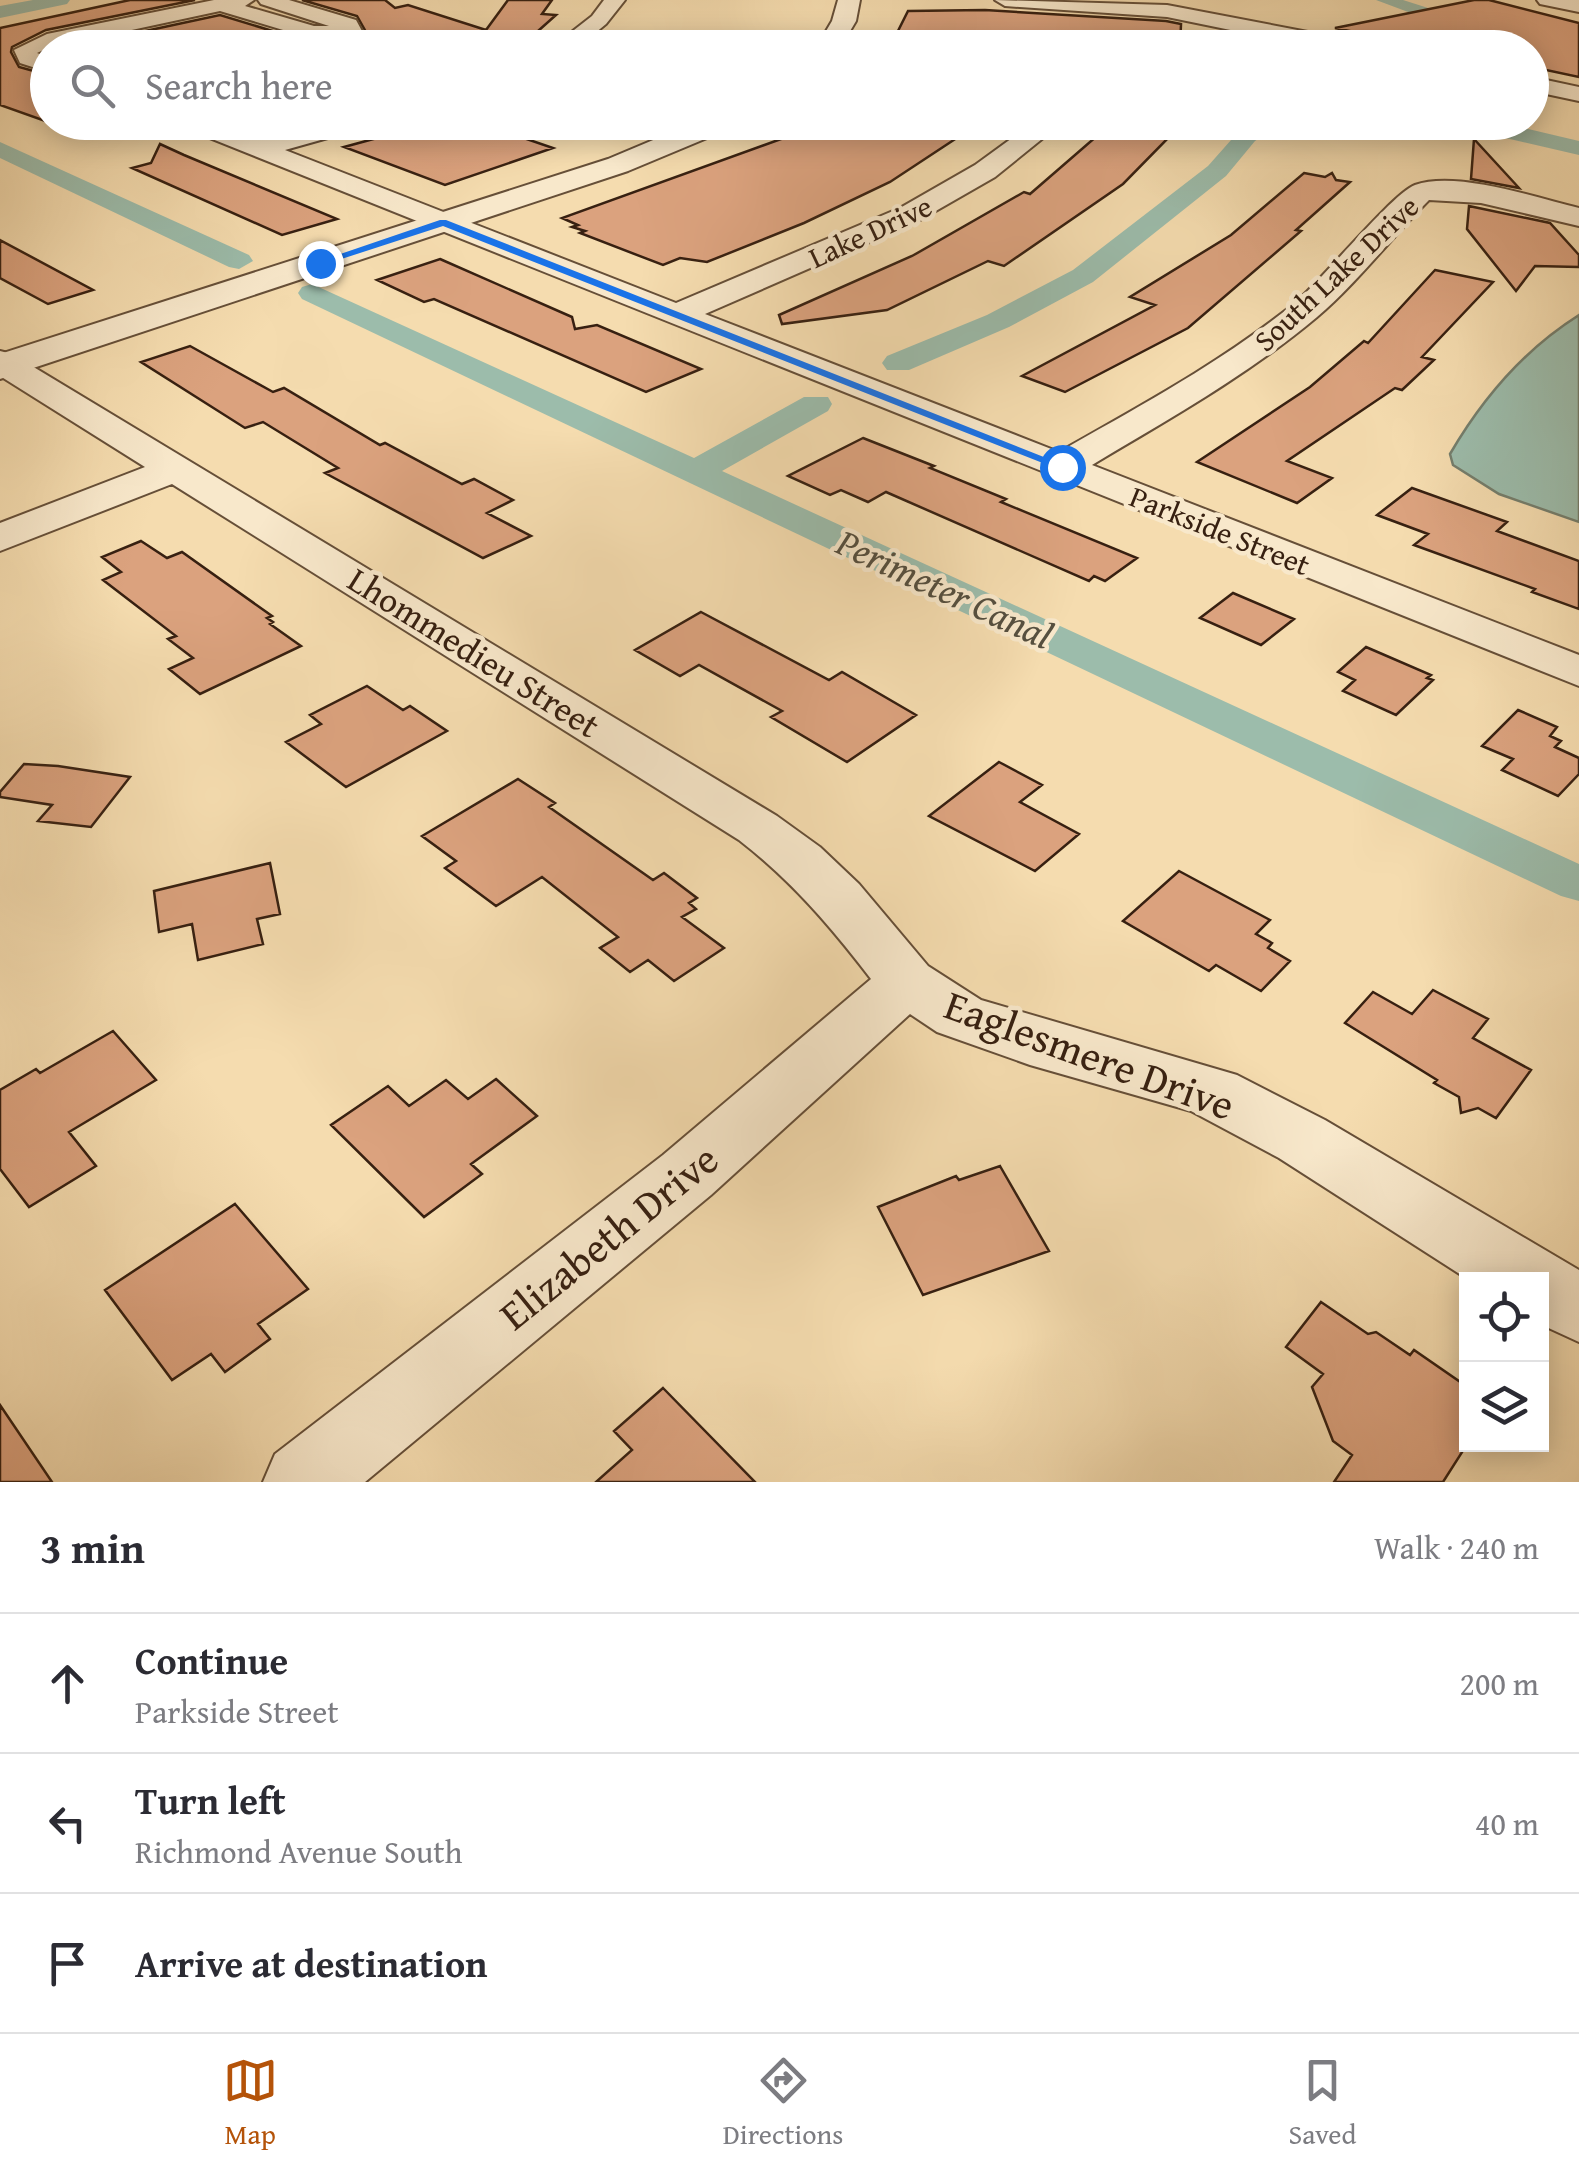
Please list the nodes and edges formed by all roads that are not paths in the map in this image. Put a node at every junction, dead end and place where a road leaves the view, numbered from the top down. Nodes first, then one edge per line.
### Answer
1 (244, 0) edge
2 (268, 0) edge
3 (615, 0) edge
4 (849, 0) edge
5 (1006, 0) edge
6 (1547, 0) edge
7 (220, 4) junction
8 (1579, 6) edge
9 (94, 30) edge
10 (301, 30) edge
11 (350, 30) edge
12 (586, 30) edge
13 (839, 30) edge
14 (1272, 30) edge
15 (1549, 88) edge
16 (1579, 94) edge
17 (236, 140) edge
18 (291, 140) edge
19 (677, 140) edge
20 (1027, 140) edge
21 (258, 149) junction
22 (1579, 217) edge
23 (443, 222) junction
24 (676, 314) junction
25 (2, 364) edge
26 (1062, 467) junction
27 (176, 469) junction
28 (0, 538) edge
29 (1579, 672) edge
30 (907, 982) junction
31 (1517, 1272) edge
32 (1549, 1291) edge
33 (1579, 1310) edge
34 (303, 1482) edge

1 - 7 street
2 - 11 street
3 - 12 street
4 - 13 street
5 - 14 street
6 - 8 street
7 - 9 street
7 - 10 street
15 - 16 street
17 - 21 street, Parkside Street
18 - 21 street
19 - 23 street
20 - 24 street, Lake Drive
21 - 23 street, Parkside Street
22 - 26 street, South Lake Drive
23 - 24 street, Parkside Street
23 - 25 street
24 - 26 street, Parkside Street
25 - 27 street, Lhommedieu Street
26 - 29 street, Parkside Street
27 - 28 street
27 - 30 street, Lhommedieu Street
30 - 31 street, Eaglesmere Drive
30 - 34 street, Elizabeth Drive
32 - 33 street

